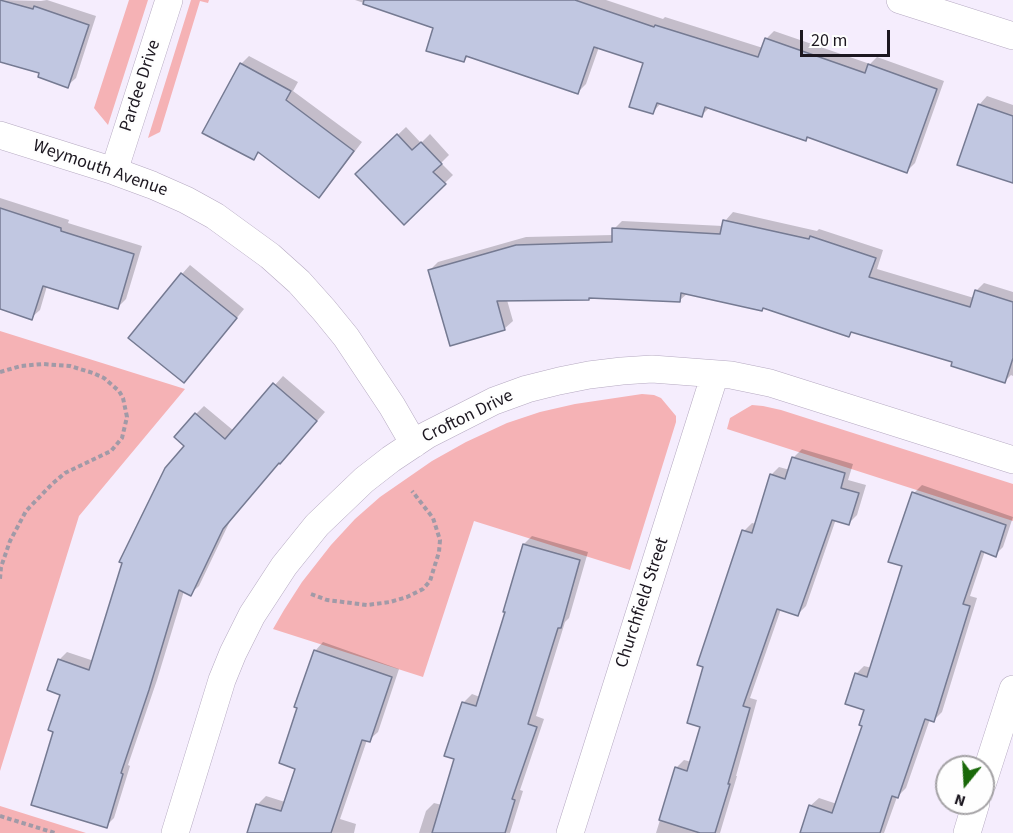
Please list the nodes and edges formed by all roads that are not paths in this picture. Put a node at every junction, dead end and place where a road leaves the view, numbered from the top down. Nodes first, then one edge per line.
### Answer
1 (169, 0) edge
2 (900, 0) edge
3 (950, 8) edge
4 (1013, 36) edge
5 (0, 135) edge
6 (114, 171) junction
7 (715, 374) junction
8 (414, 444) junction
9 (1013, 460) edge
10 (1013, 689) edge
11 (992, 755) edge
12 (972, 815) edge
13 (175, 833) edge
14 (570, 833) edge
15 (967, 833) edge

1 - 6 street, Pardee Drive
2 - 3 street
3 - 4 street
5 - 6 street, Weymouth Avenue
6 - 8 street, Weymouth Avenue
7 - 8 street, Crofton Drive
7 - 9 street, Crofton Drive
7 - 14 street, Churchfield Street
8 - 13 street, Crofton Drive
10 - 11 street
12 - 15 street

